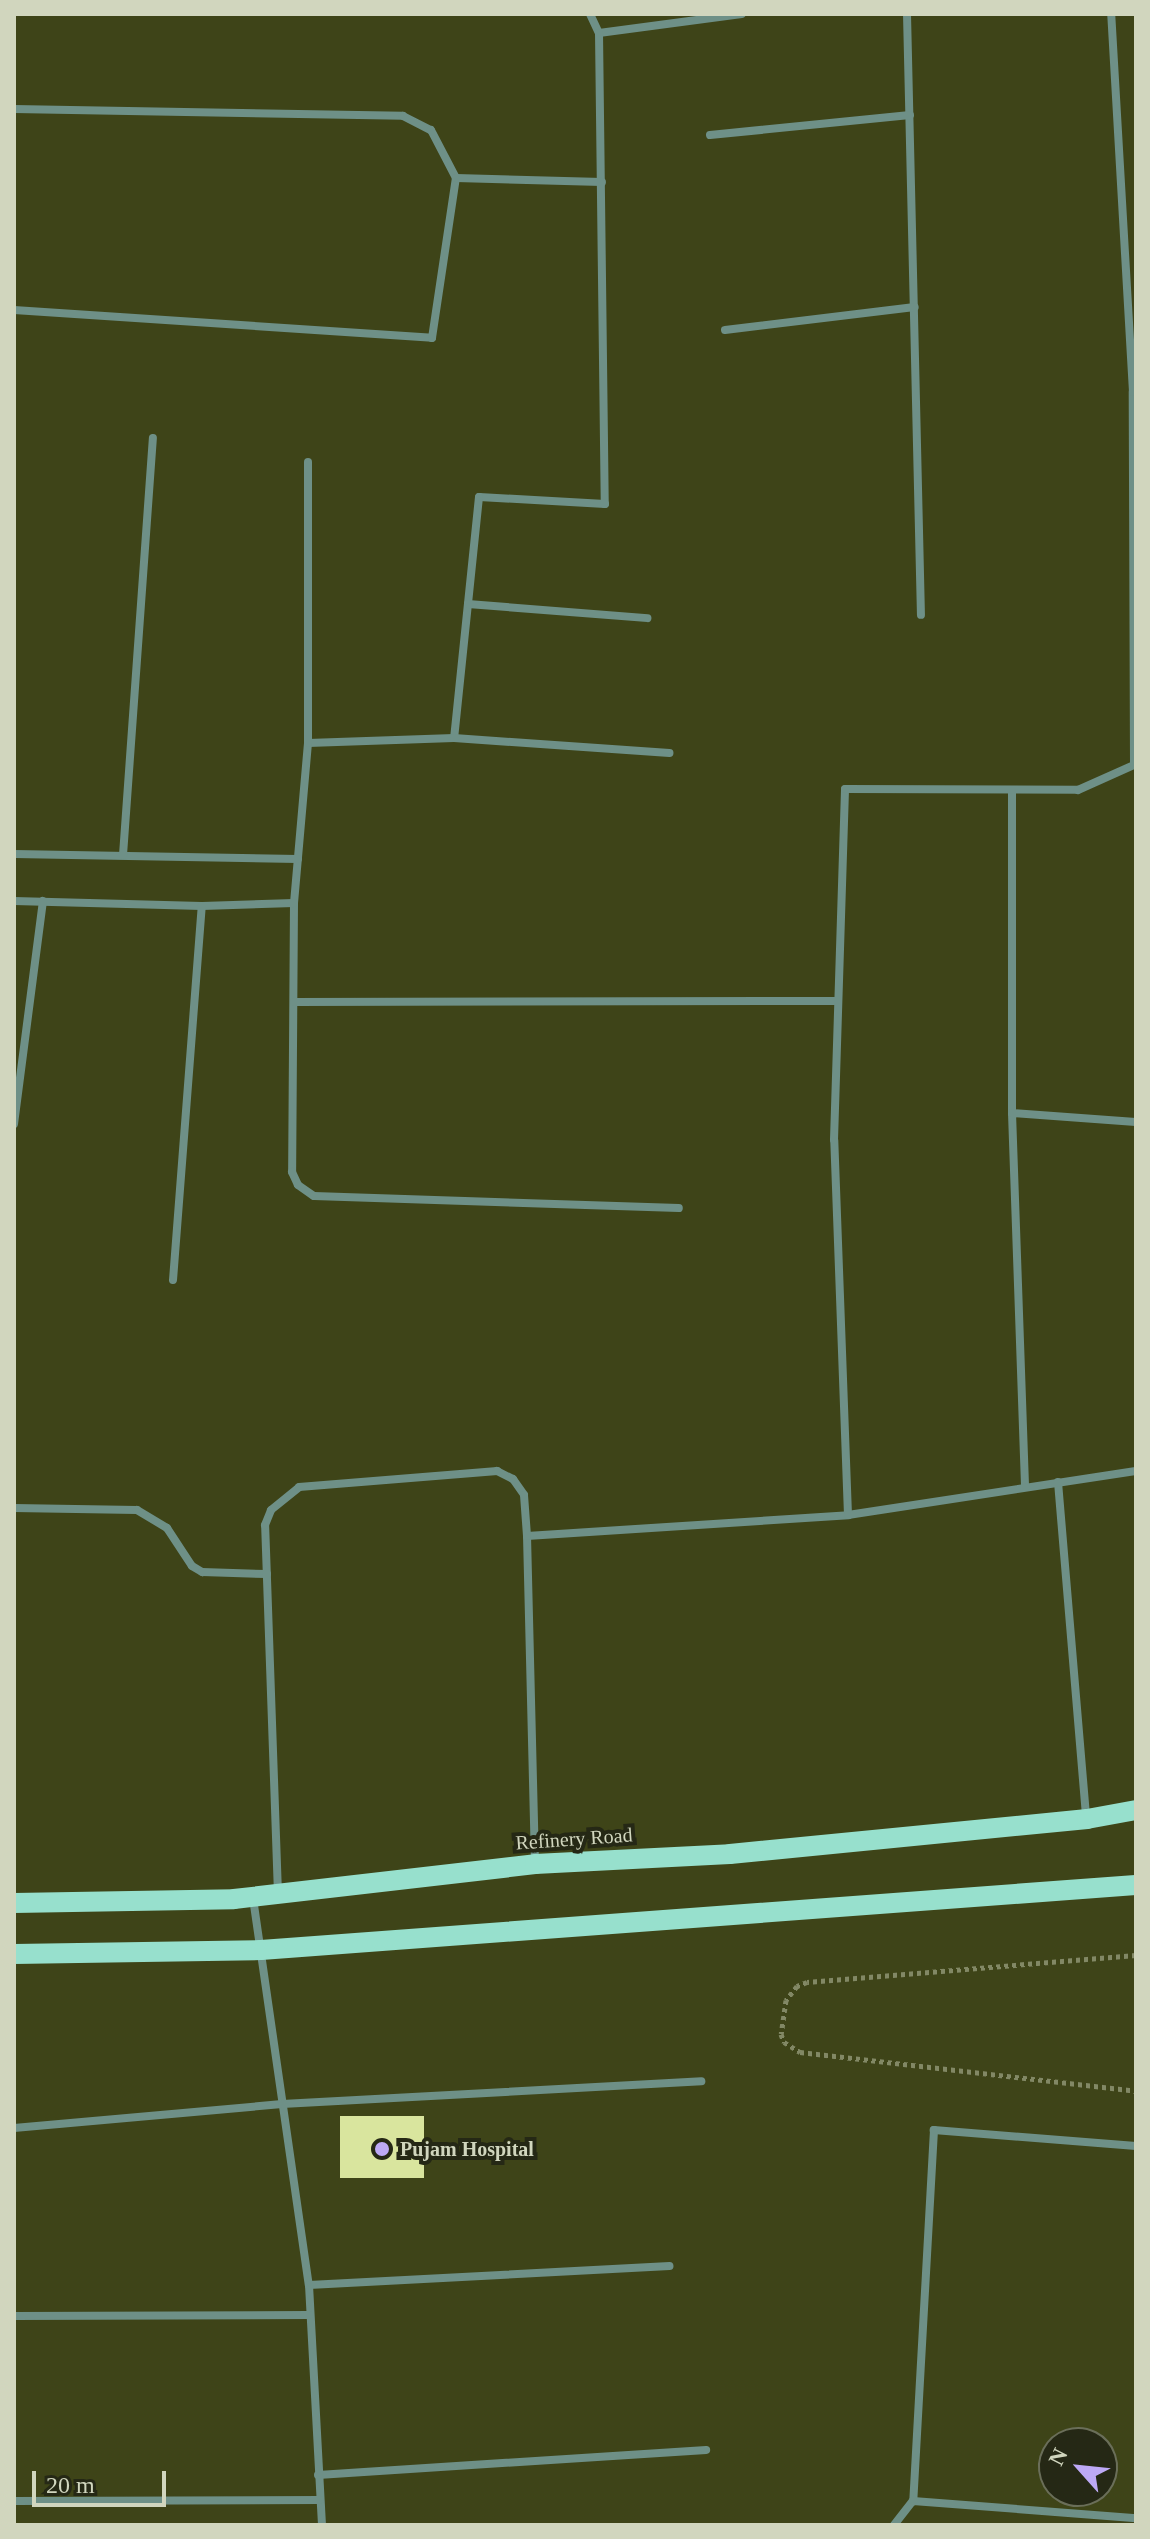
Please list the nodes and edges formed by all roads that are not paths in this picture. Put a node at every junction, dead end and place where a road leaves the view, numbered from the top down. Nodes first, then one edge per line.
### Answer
1 (590, 14) edge
2 (742, 14) edge
3 (907, 14) edge
4 (1111, 14) edge
5 (599, 33) junction
6 (14, 109) edge
7 (910, 115) junction
8 (710, 135) dead end
9 (456, 178) junction
10 (602, 182) junction
11 (915, 307) junction
12 (14, 310) edge
13 (1132, 320) edge
14 (725, 330) dead end
15 (153, 438) dead end
16 (308, 462) dead end
17 (1135, 484) edge
18 (468, 604) junction
19 (921, 615) dead end
20 (647, 618) dead end
21 (1135, 701) edge
22 (454, 738) junction
23 (308, 743) junction
24 (669, 753) dead end
25 (1135, 770) edge
26 (1012, 790) junction
27 (14, 854) edge
28 (123, 855) junction
29 (298, 859) junction
30 (14, 901) edge
31 (43, 901) junction
32 (294, 903) junction
33 (202, 906) junction
34 (838, 1001) junction
35 (294, 1002) junction
36 (1012, 1113) junction
37 (1136, 1122) edge
38 (14, 1124) edge
39 (679, 1208) dead end
40 (173, 1280) dead end
41 (1136, 1471) edge
42 (1058, 1482) junction
43 (1025, 1487) junction
44 (14, 1508) edge
45 (848, 1515) junction
46 (527, 1536) junction
47 (267, 1574) junction
48 (1136, 1810) edge
49 (1087, 1819) junction
50 (535, 1864) junction
51 (1136, 1885) edge
52 (278, 1895) junction
53 (253, 1897) junction
54 (14, 1903) edge
55 (261, 1950) junction
56 (14, 1954) edge
57 (701, 2081) dead end
58 (282, 2104) junction
59 (14, 2128) edge
60 (1136, 2146) edge
61 (670, 2266) dead end
62 (309, 2285) junction
63 (309, 2315) junction
64 (14, 2316) edge
65 (706, 2450) dead end
66 (318, 2475) junction
67 (320, 2500) junction
68 (14, 2501) edge
69 (913, 2501) junction
70 (1136, 2518) edge
71 (322, 2525) edge
72 (894, 2525) edge

1 - 5 street
2 - 5 street
3 - 7 street
4 - 13 street
5 - 10 street
6 - 9 street
7 - 8 street
7 - 11 street
9 - 10 street
9 - 12 street
10 - 18 street
11 - 14 street
11 - 19 street
13 - 17 street
15 - 28 street
16 - 23 street
17 - 21 street
18 - 20 street
18 - 22 street
21 - 25 street
22 - 23 street
22 - 24 street
23 - 29 street
25 - 26 street
26 - 34 street
26 - 36 street
27 - 28 street
28 - 29 street
29 - 32 street
30 - 31 street
31 - 33 street
31 - 38 street
32 - 33 street
32 - 35 street
33 - 40 street
34 - 35 street
34 - 45 street
35 - 39 street
36 - 37 street
36 - 43 street
41 - 42 street
42 - 43 street
42 - 49 street
43 - 45 street
44 - 47 street
45 - 46 street
46 - 47 street
46 - 50 street
47 - 52 street
48 - 49 main road, Refinery Road
49 - 50 main road, Refinery Road
50 - 52 main road, Refinery Road
51 - 55 main road
52 - 53 main road, Refinery Road
53 - 54 main road, Refinery Road
53 - 55 street
55 - 56 main road
55 - 58 street
57 - 58 street
58 - 59 street
58 - 62 street
60 - 69 street
61 - 62 street
62 - 63 street
63 - 64 street
63 - 66 street
65 - 66 street
66 - 67 street
67 - 68 street
67 - 71 street
69 - 70 street
69 - 72 street

